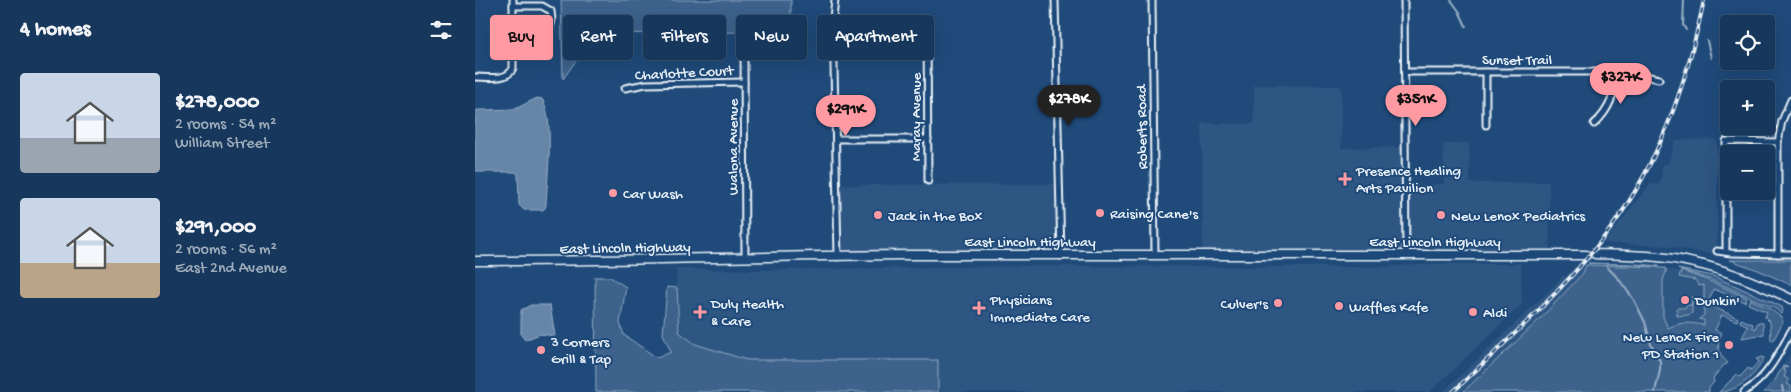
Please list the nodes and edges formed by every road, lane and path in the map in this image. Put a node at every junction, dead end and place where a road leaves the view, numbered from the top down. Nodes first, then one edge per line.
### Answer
1 (835, 0) edge
2 (1055, 0) edge
3 (1152, 0) edge
4 (1404, 0) edge
5 (513, 3) edge
6 (552, 15) edge
7 (513, 60) edge
8 (743, 60) edge
9 (927, 60) edge
10 (1405, 72) junction
11 (1486, 72) junction
12 (1616, 72) junction
13 (475, 77) edge
14 (1659, 79) dead end
15 (744, 82) junction
16 (625, 88) dead end
17 (1791, 100) edge
18 (1594, 124) dead end
19 (1486, 125) dead end
20 (836, 139) junction
21 (928, 139) junction
22 (1778, 142) junction
23 (1726, 145) edge
24 (928, 181) dead end
25 (1777, 189) joint
26 (1727, 200) edge
27 (1717, 251) dead end
28 (1726, 252) junction
29 (1155, 254) junction
30 (1406, 254) junction
31 (1595, 254) dead end
32 (1778, 254) junction
33 (1791, 254) edge
34 (1586, 255) dead end
35 (838, 256) junction
36 (1061, 256) junction
37 (745, 258) junction
38 (475, 261) edge
39 (1791, 299) edge
40 (1791, 331) edge
41 (1744, 392) edge

1 - 20 street
2 - 36 street
3 - 29 street, Roberts Road
4 - 10 street
5 - 6 street
7 - 13 street
8 - 15 street, Walona Avenue
9 - 21 street, Maray Avenue
10 - 11 street, Sunset Trail
10 - 30 street
11 - 12 street, Sunset Trail
11 - 19 street
12 - 14 street, Sunset Trail
12 - 18 street
15 - 16 street, Charlotte Court
15 - 37 street, Walona Avenue
17 - 22 street
20 - 21 street
20 - 35 street
21 - 24 street, Maray Avenue
22 - 23 street
22 - 25 street
25 - 32 street
26 - 28 street
27 - 28 street
28 - 32 street
29 - 30 main road, East Lincoln Highway
29 - 36 main road, East Lincoln Highway
30 - 34 main road, East Lincoln Highway
31 - 39 main road
32 - 33 street
35 - 36 main road, East Lincoln Highway
35 - 37 main road, East Lincoln Highway
37 - 38 main road, East Lincoln Highway
40 - 41 street

